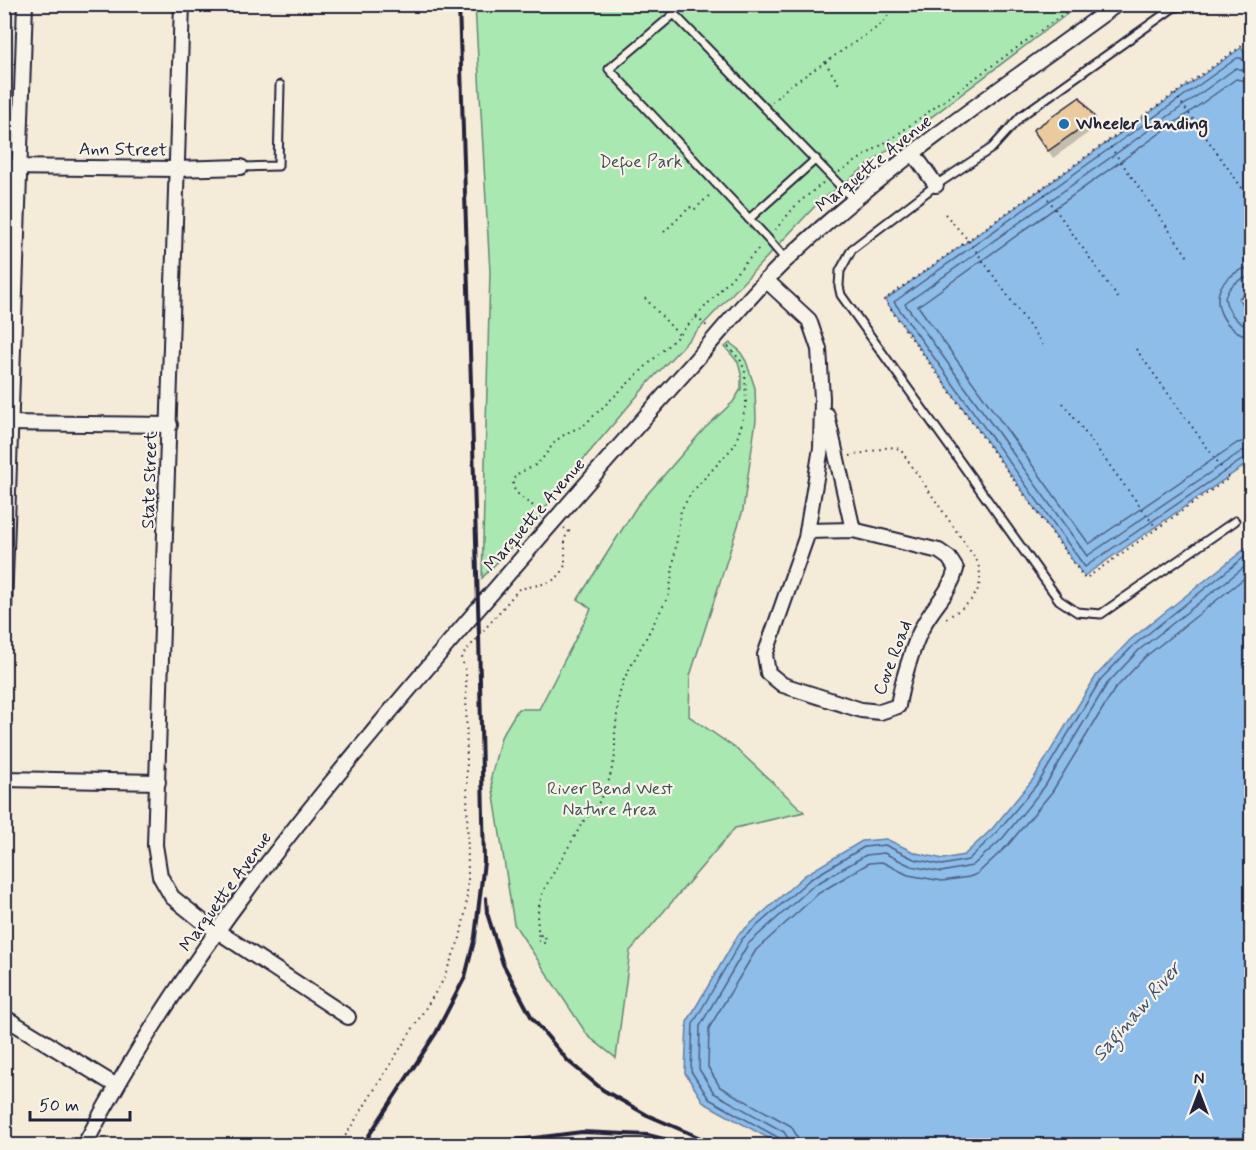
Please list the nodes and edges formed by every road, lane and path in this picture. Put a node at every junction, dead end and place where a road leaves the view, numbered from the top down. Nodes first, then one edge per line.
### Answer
1 (25, 4) edge
2 (182, 4) edge
3 (891, 4) edge
4 (1077, 4) edge
5 (1117, 4) edge
6 (1188, 4) edge
7 (1251, 51) edge
8 (825, 62) junction
9 (280, 85) dead end
10 (840, 86) dead end
11 (1175, 94) junction
12 (765, 108) junction
13 (1107, 142) junction
14 (913, 153) junction
15 (816, 159) junction
16 (4, 166) edge
17 (20, 166) junction
18 (242, 167) joint
19 (176, 169) junction
20 (833, 176) junction
21 (936, 185) junction
22 (719, 187) junction
23 (1041, 189) junction
24 (854, 200) junction
25 (1251, 202) edge
26 (945, 214) dead end
27 (749, 219) junction
28 (664, 232) dead end
29 (768, 239) junction
30 (968, 240) junction
31 (1188, 257) dead end
32 (786, 260) junction
33 (766, 280) junction
34 (1251, 290) edge
35 (645, 298) dead end
36 (1118, 298) dead end
37 (1251, 314) edge
38 (696, 317) junction
39 (679, 335) junction
40 (717, 336) junction
41 (1045, 348) dead end
42 (1136, 349) dead end
43 (822, 398) junction
44 (1063, 403) dead end
45 (8, 423) edge
46 (170, 425) junction
47 (838, 459) junction
48 (554, 520) junction
49 (1235, 521) dead end
50 (1157, 529) junction
51 (853, 530) junction
52 (807, 531) junction
53 (4, 608) edge
54 (923, 626) junction
55 (4, 779) edge
56 (159, 782) junction
57 (217, 930) junction
58 (540, 935) dead end
59 (4, 1017) edge
60 (348, 1017) dead end
61 (115, 1085) junction
62 (84, 1146) edge
63 (339, 1146) edge

1 - 17 street
2 - 19 street, State Street
3 - 8 path
4 - 20 path
5 - 14 street, Marquette Avenue
6 - 21 lane
7 - 11 path
8 - 10 path
8 - 12 path
9 - 18 lane
11 - 13 path
11 - 25 path
12 - 15 lane
12 - 22 lane
13 - 23 path
13 - 31 path
14 - 21 street
14 - 24 street, Marquette Avenue
15 - 20 lane
15 - 27 lane
16 - 17 street, Ann Street
17 - 19 street, Ann Street
17 - 45 street
18 - 19 street, Ann Street
19 - 46 street, State Street
20 - 24 lane
20 - 29 path
21 - 49 lane
22 - 27 lane
22 - 28 path
23 - 30 path
23 - 36 path
24 - 32 street, Marquette Avenue
26 - 30 path
27 - 29 lane
29 - 32 lane
29 - 38 path
30 - 41 path
30 - 50 path
32 - 33 street, Marquette Avenue
33 - 40 street, Marquette Avenue
33 - 43 street, Cove Road
34 - 37 path
35 - 39 path
38 - 39 path
38 - 40 path
39 - 48 path
40 - 48 street, Marquette Avenue
40 - 58 path
42 - 50 path
43 - 47 street, Cove Road
43 - 52 street, Cove Road
44 - 50 path
45 - 46 street
45 - 53 street
46 - 56 street, State Street
47 - 51 street, Cove Road
47 - 54 path
48 - 57 street, Marquette Avenue
48 - 63 path
51 - 52 street, Cove Road
51 - 54 street, Cove Road
52 - 54 street, Cove Road
55 - 56 street
56 - 57 street, State Street
57 - 60 street, State Street
57 - 61 street, Marquette Avenue
59 - 61 street
61 - 62 street, Marquette Avenue

